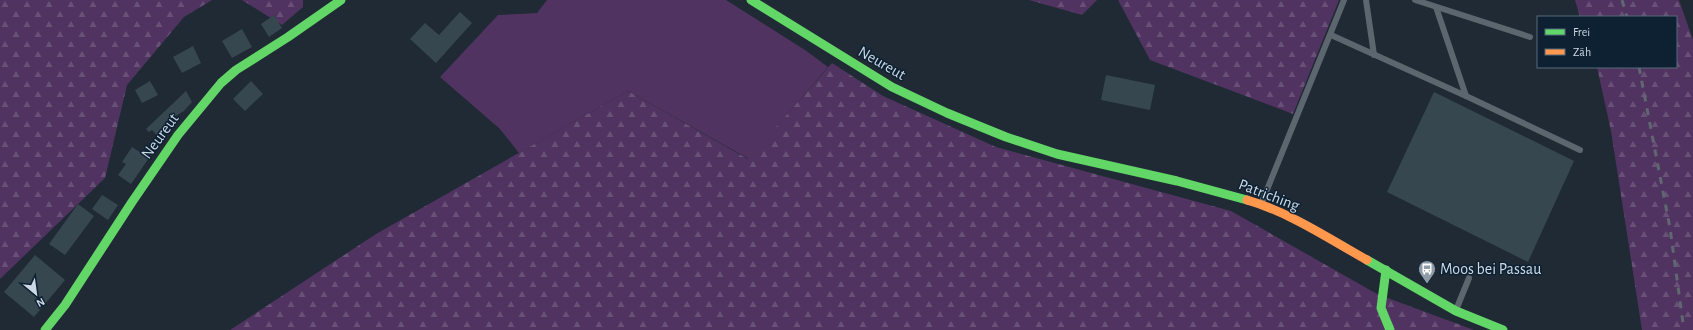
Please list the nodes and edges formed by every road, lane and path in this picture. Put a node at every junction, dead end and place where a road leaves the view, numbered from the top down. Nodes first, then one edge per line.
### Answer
1 (341, 0) edge
2 (751, 0) edge
3 (1344, 0) edge
4 (1366, 0) edge
5 (1415, 0) edge
6 (1436, 7) junction
7 (1331, 35) junction
8 (1530, 37) dead end
9 (1374, 55) junction
10 (1466, 96) junction
11 (1006, 137) joint
12 (1580, 150) dead end
13 (1261, 204) junction
14 (1386, 270) junction
15 (1469, 278) dead end
16 (1456, 311) junction
17 (45, 330) edge
18 (1390, 330) edge
19 (1503, 330) edge

1 - 17 street, Neureut
2 - 11 street, Neureut
3 - 7 lane
4 - 9 lane
5 - 6 lane
6 - 8 lane
6 - 10 lane
7 - 9 lane
7 - 13 lane
9 - 10 lane
10 - 12 lane
11 - 13 street, Patriching
13 - 14 street, Patriching
14 - 16 street, Patriching
14 - 18 street
15 - 16 lane
16 - 19 street, Patriching

